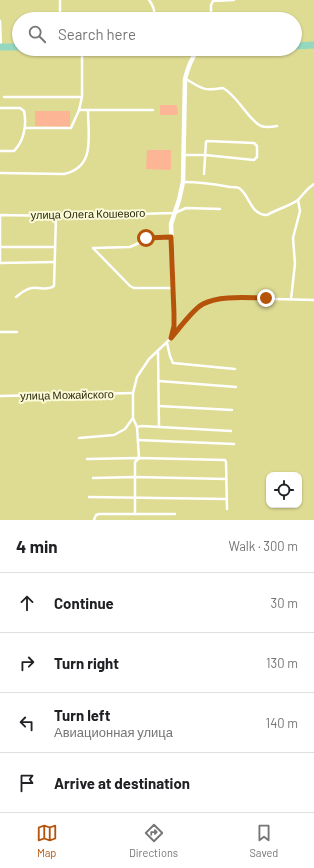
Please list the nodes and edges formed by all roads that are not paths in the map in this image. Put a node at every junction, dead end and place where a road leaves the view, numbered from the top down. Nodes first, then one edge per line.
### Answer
1 (60, 0) edge
2 (149, 0) edge
3 (234, 0) edge
4 (60, 12) edge
5 (155, 12) edge
6 (211, 12) edge
7 (0, 21) edge
8 (314, 45) edge
9 (302, 46) edge
10 (0, 47) edge
11 (12, 47) edge
12 (82, 56) edge
13 (193, 56) edge
14 (186, 79) junction
15 (4, 97) dead end
16 (82, 97) junction
17 (0, 108) edge
18 (79, 110) junction
19 (88, 110) junction
20 (152, 110) dead end
21 (277, 126) dead end
22 (25, 128) junction
23 (0, 151) edge
24 (184, 155) junction
25 (205, 155) junction
26 (0, 173) edge
27 (204, 174) dead end
28 (183, 182) junction
29 (314, 184) edge
30 (298, 200) junction
31 (220, 209) dead end
32 (175, 213) junction
33 (0, 214) edge
34 (56, 216) junction
35 (171, 237) junction
36 (0, 247) edge
37 (55, 247) junction
38 (0, 262) edge
39 (54, 262) junction
40 (173, 288) junction
41 (16, 297) dead end
42 (291, 299) junction
43 (314, 300) edge
44 (0, 332) edge
45 (17, 332) dead end
46 (171, 338) junction
47 (167, 342) junction
48 (158, 352) junction
49 (235, 369) dead end
50 (158, 381) junction
51 (236, 387) dead end
52 (133, 393) junction
53 (0, 396) edge
54 (159, 406) junction
55 (232, 410) dead end
56 (133, 418) junction
57 (137, 427) junction
58 (159, 427) junction
59 (231, 431) dead end
60 (79, 438) dead end
61 (138, 440) junction
62 (234, 444) dead end
63 (139, 458) junction
64 (87, 459) dead end
65 (135, 477) junction
66 (93, 478) dead end
67 (226, 479) junction
68 (89, 497) dead end
69 (135, 497) junction
70 (226, 499) junction
71 (227, 510) dead end
72 (135, 514) junction
73 (175, 514) dead end
74 (94, 520) edge

1 - 4 lane
2 - 5 lane
3 - 6 lane
7 - 10 lane
8 - 9 main road
10 - 11 main road
12 - 16 lane
13 - 14 street
14 - 21 lane
14 - 24 street
15 - 16 lane
16 - 18 lane
17 - 22 lane
18 - 19 lane
18 - 22 lane
19 - 20 lane
19 - 26 lane
22 - 23 lane
24 - 25 lane
24 - 28 street
25 - 25 lane
25 - 27 lane
28 - 30 lane
28 - 32 street
29 - 30 lane
30 - 42 lane
31 - 32 lane, улица Олега Кошевого
32 - 34 lane, улица Олега Кошевого
32 - 35 street
33 - 34 lane, улица Олега Кошевого
33 - 36 lane
34 - 37 lane
35 - 40 street
35 - 40 lane
36 - 37 lane
36 - 38 lane
37 - 39 lane
38 - 39 lane
39 - 41 lane
40 - 46 street
42 - 43 lane
42 - 46 lane
44 - 45 lane
46 - 47 lane
47 - 48 lane
47 - 49 lane
48 - 50 lane
48 - 52 lane
50 - 51 lane
50 - 54 lane
52 - 53 lane, улица Можайского
52 - 56 lane
54 - 55 lane
54 - 58 lane
56 - 57 lane
56 - 60 lane
57 - 58 lane
57 - 61 lane
58 - 59 lane
61 - 62 lane
61 - 63 lane
63 - 64 lane
63 - 65 lane
63 - 67 lane
65 - 66 lane
65 - 67 lane
65 - 69 lane
67 - 70 lane
68 - 69 lane
69 - 70 lane
69 - 72 lane
70 - 71 lane
72 - 73 lane
72 - 74 lane

